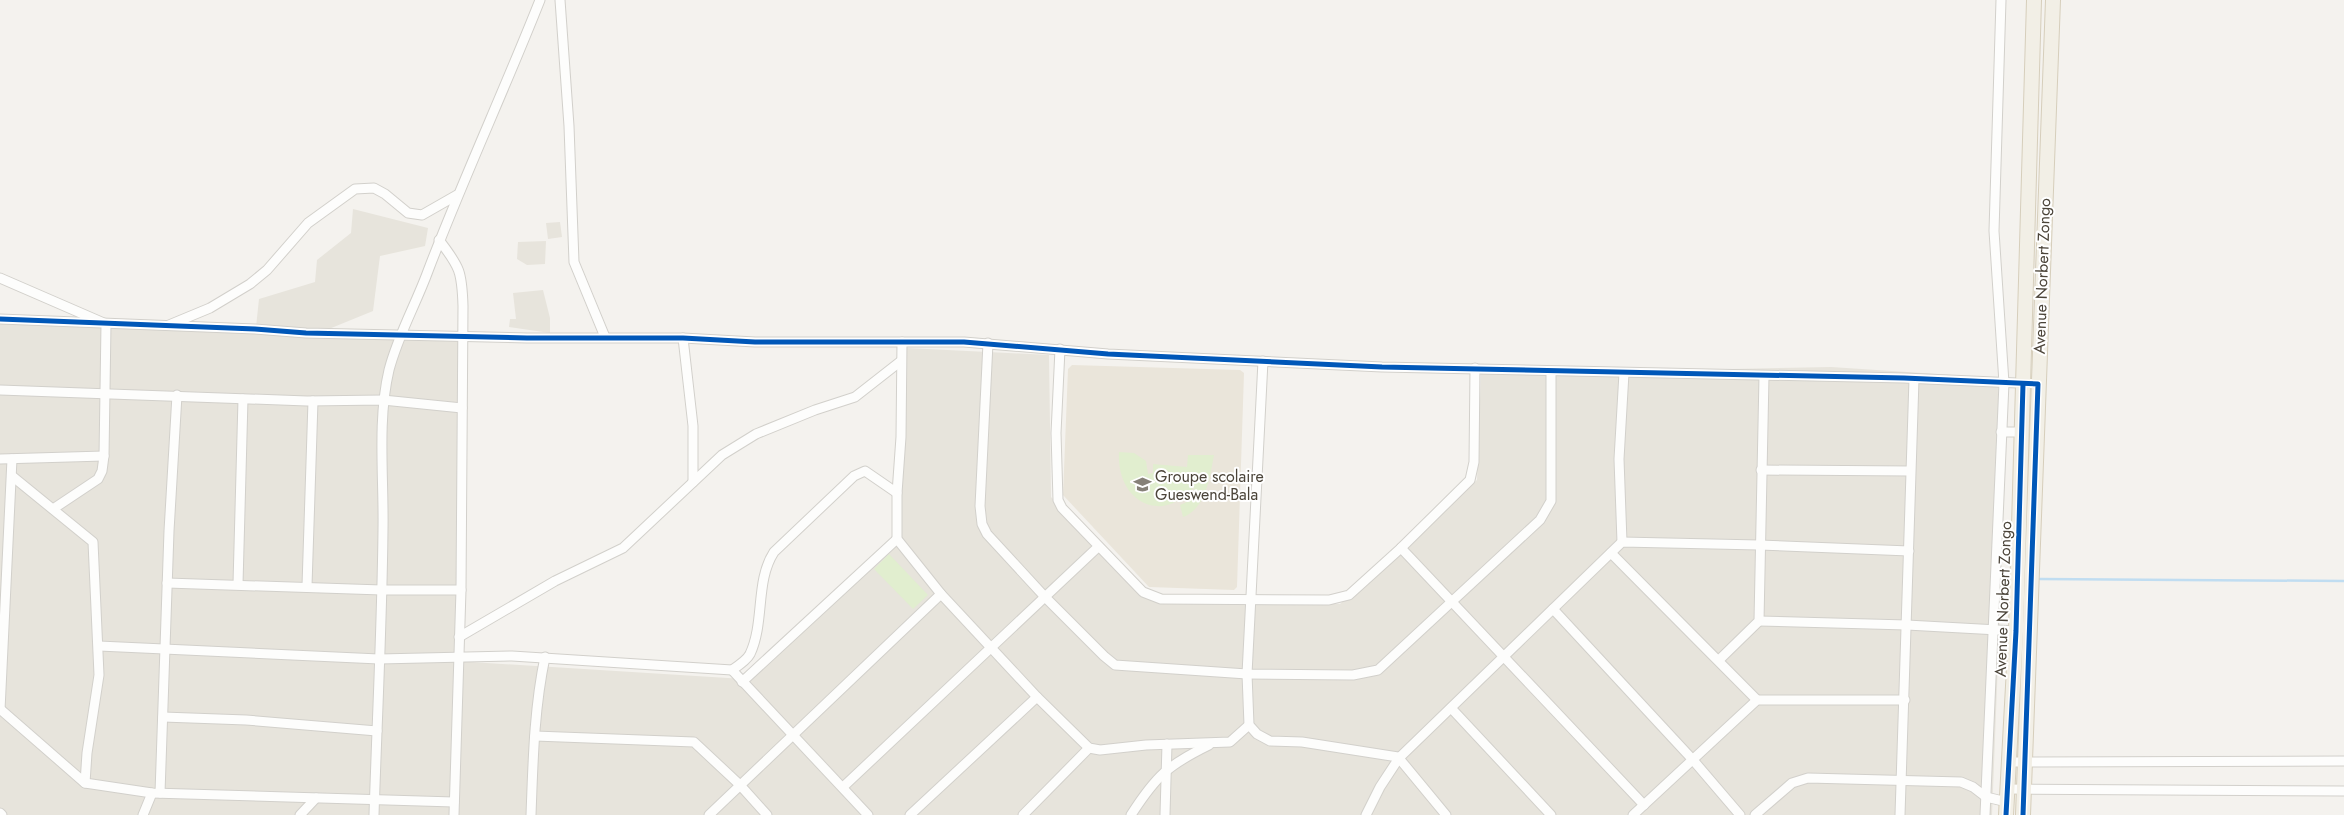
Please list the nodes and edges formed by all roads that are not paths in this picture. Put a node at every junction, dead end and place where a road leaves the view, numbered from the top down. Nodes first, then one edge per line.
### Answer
1 (540, 0) edge
2 (560, 0) edge
3 (2001, 0) edge
4 (2034, 0) edge
5 (2053, 0) edge
6 (458, 195) junction
7 (440, 240) junction
8 (0, 278) edge
9 (0, 319) edge
10 (106, 324) junction
11 (166, 326) junction
12 (400, 334) junction
13 (464, 337) junction
14 (605, 337) junction
15 (683, 338) junction
16 (902, 342) junction
17 (988, 343) junction
18 (1060, 349) junction
19 (901, 361) junction
20 (1263, 361) junction
21 (1475, 368) junction
22 (1551, 372) junction
23 (1624, 373) junction
24 (1764, 376) junction
25 (1914, 379) junction
26 (2004, 383) junction
27 (2023, 384) junction
28 (2038, 384) junction
29 (0, 390) edge
30 (104, 394) junction
31 (177, 396) junction
32 (243, 399) junction
33 (383, 400) junction
34 (313, 401) junction
35 (462, 408) junction
36 (2001, 432) junction
37 (2021, 432) junction
38 (104, 456) junction
39 (0, 459) edge
40 (12, 459) junction
41 (1761, 470) junction
42 (1910, 471) junction
43 (12, 476) junction
44 (692, 482) junction
45 (897, 493) junction
46 (53, 510) junction
47 (897, 539) junction
48 (1622, 542) junction
49 (1759, 545) junction
50 (1098, 547) junction
51 (1401, 548) junction
52 (1909, 551) junction
53 (1611, 553) junction
54 (167, 583) junction
55 (238, 584) junction
56 (307, 586) junction
57 (382, 590) junction
58 (461, 590) junction
59 (941, 594) junction
60 (1045, 597) junction
61 (1250, 599) junction
62 (1452, 600) junction
63 (1553, 609) junction
64 (1759, 621) junction
65 (1907, 625) junction
66 (1992, 630) junction
67 (2016, 631) junction
68 (459, 637) junction
69 (99, 646) junction
70 (991, 648) junction
71 (165, 650) junction
72 (458, 657) junction
73 (545, 657) junction
74 (1504, 657) junction
75 (379, 659) junction
76 (1719, 660) junction
77 (732, 670) junction
78 (1247, 674) junction
79 (742, 682) junction
80 (1036, 697) junction
81 (1757, 700) junction
82 (1905, 700) junction
83 (1451, 708) junction
84 (0, 710) edge
85 (163, 717) junction
86 (1248, 725) junction
87 (377, 731) junction
88 (535, 736) junction
89 (793, 736) junction
90 (1167, 744) junction
91 (1210, 744) junction
92 (1089, 748) junction
93 (1400, 758) junction
94 (1693, 760) junction
95 (2344, 761) edge
96 (2009, 762) junction
97 (2024, 762) junction
98 (1165, 770) junction
99 (1901, 781) junction
100 (84, 783) junction
101 (740, 785) junction
102 (843, 787) junction
103 (2023, 789) junction
104 (2344, 791) edge
105 (156, 793) junction
106 (1986, 797) junction
107 (316, 798) junction
108 (375, 801) junction
109 (454, 802) junction
110 (2007, 802) edge
111 (1644, 805) junction
112 (0, 813) edge
113 (2, 815) edge
114 (142, 815) edge
115 (300, 815) edge
116 (374, 815) edge
117 (454, 815) edge
118 (531, 815) edge
119 (709, 815) edge
120 (767, 815) edge
121 (868, 815) edge
122 (910, 815) edge
123 (1023, 815) edge
124 (1131, 815) edge
125 (1165, 815) edge
126 (1366, 815) edge
127 (1446, 815) edge
128 (1551, 815) edge
129 (1633, 815) edge
130 (1740, 815) edge
131 (1755, 815) edge
132 (1900, 815) edge
133 (1985, 815) edge
134 (2023, 815) edge

1 - 6 street
2 - 14 street
3 - 26 street
4 - 27 main road, Avenue Norbert Zongo
5 - 28 main road, Avenue Norbert Zongo
6 - 7 street
6 - 11 street
7 - 12 street
7 - 13 street
8 - 10 street
9 - 10 street
10 - 11 street
10 - 30 street
11 - 12 street
12 - 13 street
12 - 33 street
13 - 14 street
13 - 35 street
14 - 15 street
15 - 16 street
15 - 44 street
16 - 17 street
16 - 19 street
17 - 18 street
17 - 60 street
18 - 20 street
18 - 50 street
19 - 44 street
19 - 45 street
20 - 21 street
20 - 61 street
21 - 22 street
21 - 51 street
22 - 23 street
22 - 62 street
23 - 24 street
23 - 48 street
24 - 25 street
24 - 41 street
25 - 26 street
25 - 42 street
26 - 27 street
26 - 36 street
27 - 28 street
27 - 37 main road, Avenue Norbert Zongo
28 - 97 main road, Avenue Norbert Zongo
29 - 30 street
30 - 31 street
30 - 38 street
31 - 32 street
31 - 54 street
32 - 34 street
32 - 55 street
33 - 34 street
33 - 35 street
33 - 57 street
34 - 56 street
35 - 58 street
36 - 37 street
36 - 66 street
37 - 67 main road, Avenue Norbert Zongo
38 - 40 street
38 - 46 street
39 - 40 street
40 - 43 street
41 - 42 street
41 - 49 street
42 - 52 street
43 - 46 street
43 - 84 street
44 - 68 street
45 - 47 street
45 - 77 street
46 - 69 street
47 - 59 street
47 - 79 street
48 - 49 street
48 - 53 street
49 - 52 street
49 - 64 street
50 - 60 street
50 - 61 street
51 - 61 street
51 - 62 street
52 - 65 street
53 - 63 street
53 - 76 street
54 - 55 street
54 - 71 street
55 - 56 street
56 - 57 street
57 - 58 street
57 - 75 street
58 - 68 street
59 - 70 street
59 - 89 street
60 - 70 street
60 - 78 street
61 - 78 street
62 - 74 street
62 - 78 street
63 - 74 street
63 - 94 street
64 - 65 street
64 - 76 street
65 - 66 street
65 - 82 street
66 - 67 street
66 - 106 street
67 - 96 main road, Avenue Norbert Zongo
68 - 72 street
69 - 71 street
69 - 100 street
70 - 80 street
70 - 102 street
71 - 75 street
71 - 85 street
72 - 73 street
72 - 75 street
72 - 109 street
73 - 77 street
73 - 88 street
74 - 83 street
74 - 111 street
75 - 87 street
76 - 81 street
77 - 79 street
78 - 86 street
79 - 89 street
80 - 92 street
80 - 122 street
81 - 82 street
81 - 94 street
82 - 99 street
83 - 93 street
83 - 128 street
84 - 100 street
85 - 87 street
85 - 105 street
86 - 91 street
86 - 93 street
87 - 108 street
88 - 101 street
88 - 118 street
89 - 101 street
89 - 102 street
90 - 91 street
90 - 92 street
90 - 98 street
91 - 98 street
92 - 123 street
93 - 126 street
93 - 127 street
94 - 111 street
94 - 130 street
95 - 97 street
96 - 97 street
96 - 110 main road, Avenue Norbert Zongo
97 - 103 main road, Avenue Norbert Zongo
98 - 124 street
98 - 125 street
99 - 106 street
99 - 131 street
99 - 132 street
100 - 105 street
101 - 119 street
101 - 120 street
102 - 121 street
103 - 104 street
103 - 110 street
103 - 134 main road, Avenue Norbert Zongo
105 - 107 street
105 - 114 street
106 - 110 street
106 - 133 street
107 - 108 street
107 - 115 street
108 - 109 street
108 - 116 street
109 - 117 street
111 - 129 street
112 - 113 street

